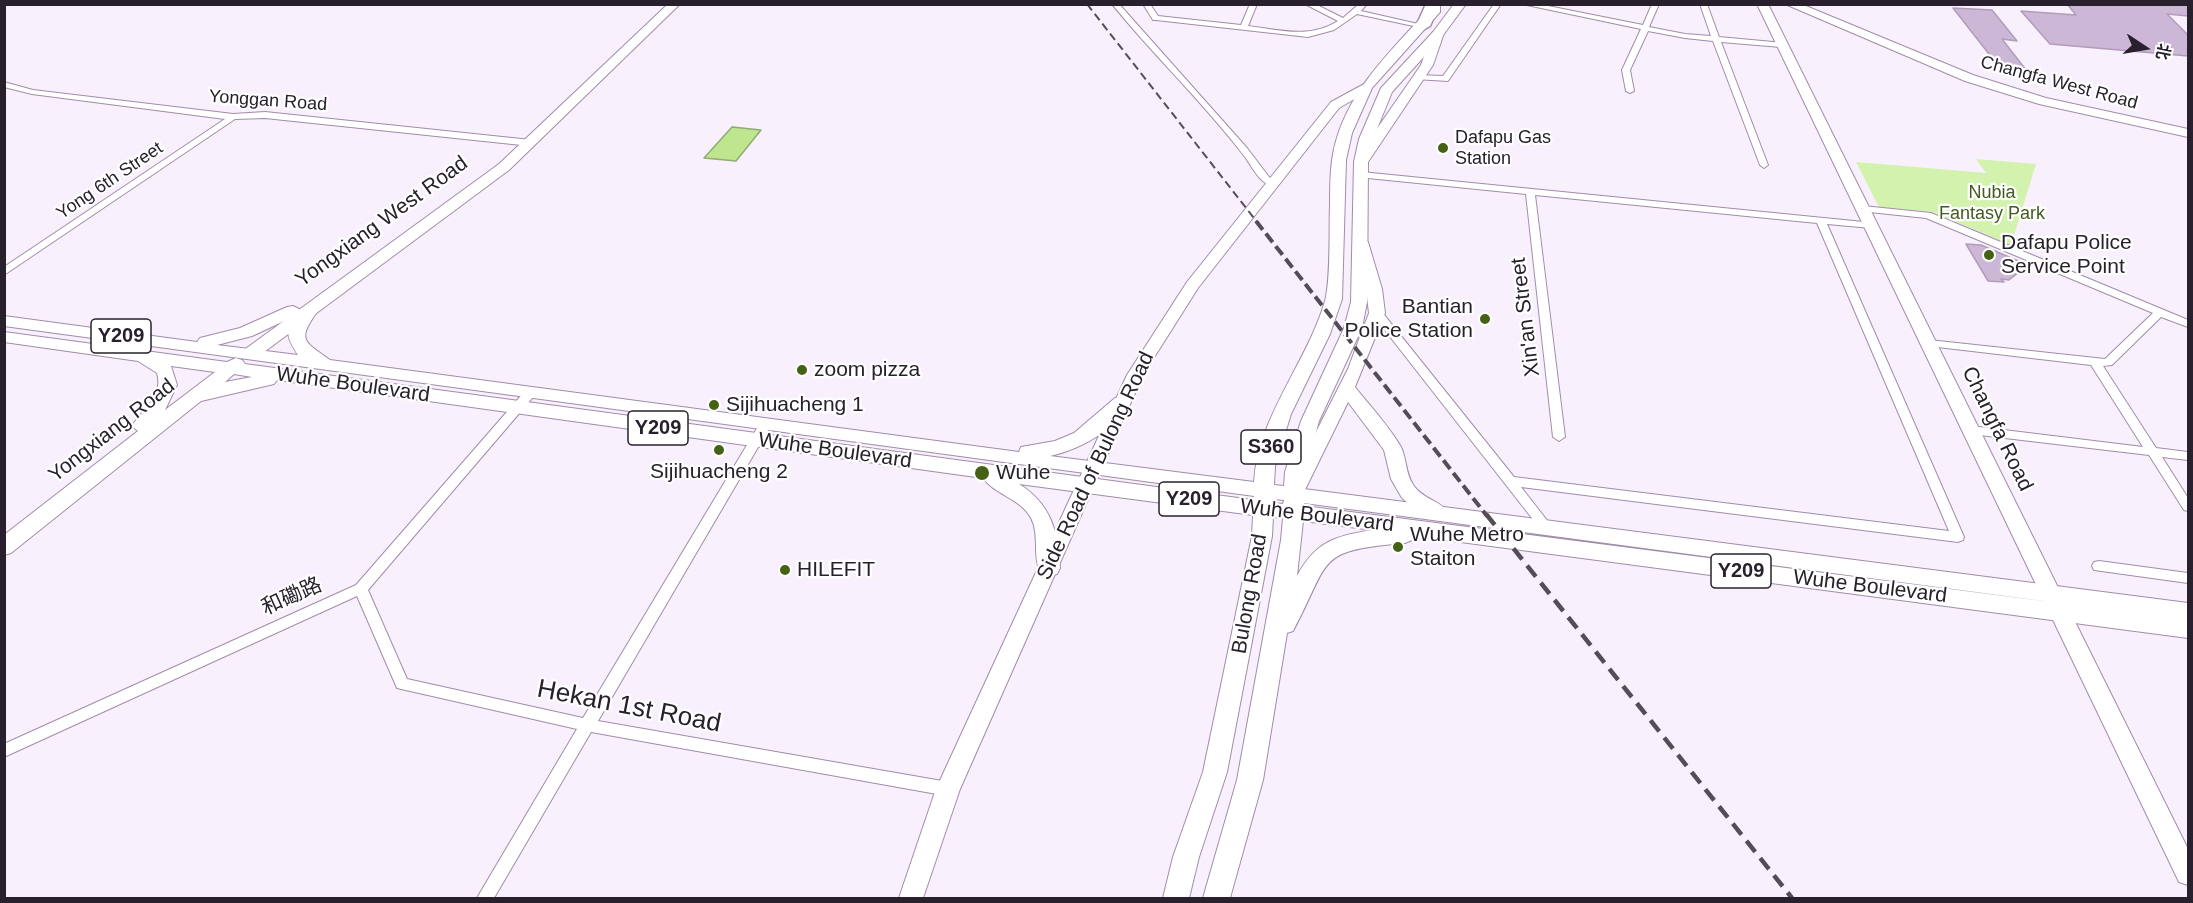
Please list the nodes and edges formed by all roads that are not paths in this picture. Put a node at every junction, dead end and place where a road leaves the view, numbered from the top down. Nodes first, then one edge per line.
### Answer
1 (675, 4) edge
2 (1115, 4) edge
3 (1146, 4) edge
4 (1254, 4) edge
5 (1308, 4) edge
6 (1364, 4) edge
7 (1433, 4) edge
8 (1440, 4) edge
9 (1460, 4) edge
10 (1498, 4) edge
11 (1525, 4) edge
12 (1656, 4) edge
13 (1703, 4) edge
14 (1762, 4) edge
15 (1790, 4) edge
16 (1356, 12) junction
17 (1344, 21) junction
18 (1244, 27) junction
19 (1646, 28) junction
20 (1431, 29) junction
21 (1717, 39) junction
22 (1781, 45) junction
23 (1418, 77) junction
24 (9, 86) edge
25 (1366, 87) junction
26 (1630, 91) dead end
27 (4, 92) edge
28 (233, 117) junction
29 (2188, 134) edge
30 (526, 143) junction
31 (1764, 165) dead end
32 (1361, 168) junction
33 (1274, 184) junction
34 (1530, 192) junction
35 (1867, 217) junction
36 (1821, 220) junction
37 (1361, 242) junction
38 (4, 272) edge
39 (302, 310) junction
40 (2160, 312) junction
41 (1377, 313) junction
42 (4, 321) edge
43 (2188, 324) edge
44 (4, 337) edge
45 (154, 340) junction
46 (176, 343) junction
47 (1929, 344) junction
48 (137, 355) junction
49 (234, 360) junction
50 (2095, 362) junction
51 (330, 366) junction
52 (309, 379) junction
53 (1347, 388) junction
54 (530, 393) junction
55 (1122, 402) junction
56 (516, 409) junction
57 (173, 413) junction
58 (142, 426) junction
59 (1971, 430) junction
60 (760, 433) junction
61 (1559, 437) dead end
62 (2153, 452) junction
63 (2188, 456) edge
64 (982, 462) junction
65 (1088, 477) junction
66 (1510, 481) junction
67 (1264, 500) junction
68 (1293, 503) junction
69 (2188, 507) edge
70 (1441, 523) junction
71 (1547, 528) junction
72 (4, 534) edge
73 (4, 547) edge
74 (2099, 566) dead end
75 (1049, 568) junction
76 (2188, 578) edge
77 (361, 589) junction
78 (2056, 603) junction
79 (2188, 612) edge
80 (2188, 629) edge
81 (1272, 652) junction
82 (585, 725) junction
83 (4, 751) edge
84 (948, 789) junction
85 (2188, 874) edge
86 (485, 898) edge
87 (911, 898) edge
88 (1176, 898) edge
89 (1215, 898) edge

1 - 30 main road, Yongxiang West Road
2 - 33 street
3 - 18 street
4 - 18 street
5 - 17 street
6 - 16 street
7 - 20 highway
8 - 20 main road, Bulong Road / S360
9 - 20 main road, Bulong Road / S360
10 - 23 street
11 - 19 street
12 - 19 street
13 - 21 street
14 - 22 main road, Changfa Road
15 - 29 main road, Changfa West Road
16 - 17 street
16 - 20 street
17 - 18 street
19 - 21 street
19 - 26 street
20 - 23 main road
20 - 25 main road, Bulong Road / S360
20 - 32 main road, Bulong Road / S360
21 - 22 street
21 - 31 street
22 - 35 main road, Changfa Road
23 - 32 main road
24 - 27 street
24 - 28 street, Yonggan Road
25 - 33 main road, Side Road of Bulong Road
25 - 67 main road, Bulong Road / S360
28 - 30 street, Yonggan Road
28 - 38 street, Yong 6th Street
30 - 39 main road, Yongxiang West Road
32 - 34 street
32 - 37 main road, Bulong Road / S360
33 - 55 main road, Side Road of Bulong Road
34 - 36 street
34 - 61 street, Xin'an Street
35 - 36 street
35 - 40 street
35 - 47 main road, Changfa Road
36 - 66 street
37 - 41 main road
37 - 68 main road, Bulong Road / S360
39 - 46 main road
39 - 49 main road, Yongxiang West Road
39 - 51 main road
40 - 43 street
40 - 50 street
41 - 53 main road
41 - 66 street
42 - 45 main road, Y209
44 - 48 main road, Y209
45 - 46 main road, Y209
45 - 48 main road
46 - 49 main road, Y209
47 - 50 street
47 - 59 main road, Changfa Road
48 - 49 main road, Y209
48 - 58 main road
49 - 51 main road, Wuhe Boulevard / Y209
49 - 52 main road, Wuhe Boulevard / Y209
49 - 57 main road, Yongxiang Road
49 - 58 main road, Yongxiang Road
50 - 62 street
51 - 52 main road
51 - 54 main road, Wuhe Boulevard / Y209
52 - 56 main road, Wuhe Boulevard / Y209
52 - 57 main road
53 - 68 main road
53 - 70 main road
54 - 56 street, 和磡路
54 - 60 main road, Wuhe Boulevard / Y209
55 - 64 main road
55 - 65 main road, Side Road of Bulong Road
56 - 60 main road, Wuhe Boulevard / Y209
56 - 77 street, 和磡路
57 - 73 main road, Yongxiang Road
58 - 72 main road, Yongxiang Road
59 - 62 street
59 - 78 main road, Changfa Road
60 - 64 main road, Wuhe Boulevard / Y209
60 - 82 street
62 - 63 street
62 - 69 street
64 - 65 main road, Wuhe Boulevard / Y209
64 - 75 main road
65 - 67 main road, Wuhe Boulevard / Y209
65 - 75 main road, Side Road of Bulong Road
66 - 71 street
67 - 68 main road, Wuhe Boulevard / Y209
67 - 88 main road, Bulong Road / S360
68 - 70 main road, Wuhe Boulevard / Y209
68 - 81 main road, Bulong Road / S360
70 - 71 main road, Wuhe Boulevard / Y209
70 - 78 main road, Wuhe Boulevard / Y209
70 - 81 main road
71 - 78 main road, Wuhe Boulevard / Y209
74 - 76 street
75 - 84 main road, Side Road of Bulong Road
77 - 82 street, Hekan 1st Road
77 - 83 street, 和磡路
78 - 79 main road, Wuhe Boulevard / Y209
78 - 80 main road, Wuhe Boulevard / Y209
78 - 85 main road, Changfa Road
81 - 89 main road, Bulong Road / S360
82 - 84 street, Hekan 1st Road
82 - 86 street
84 - 87 main road, Side Road of Bulong Road

